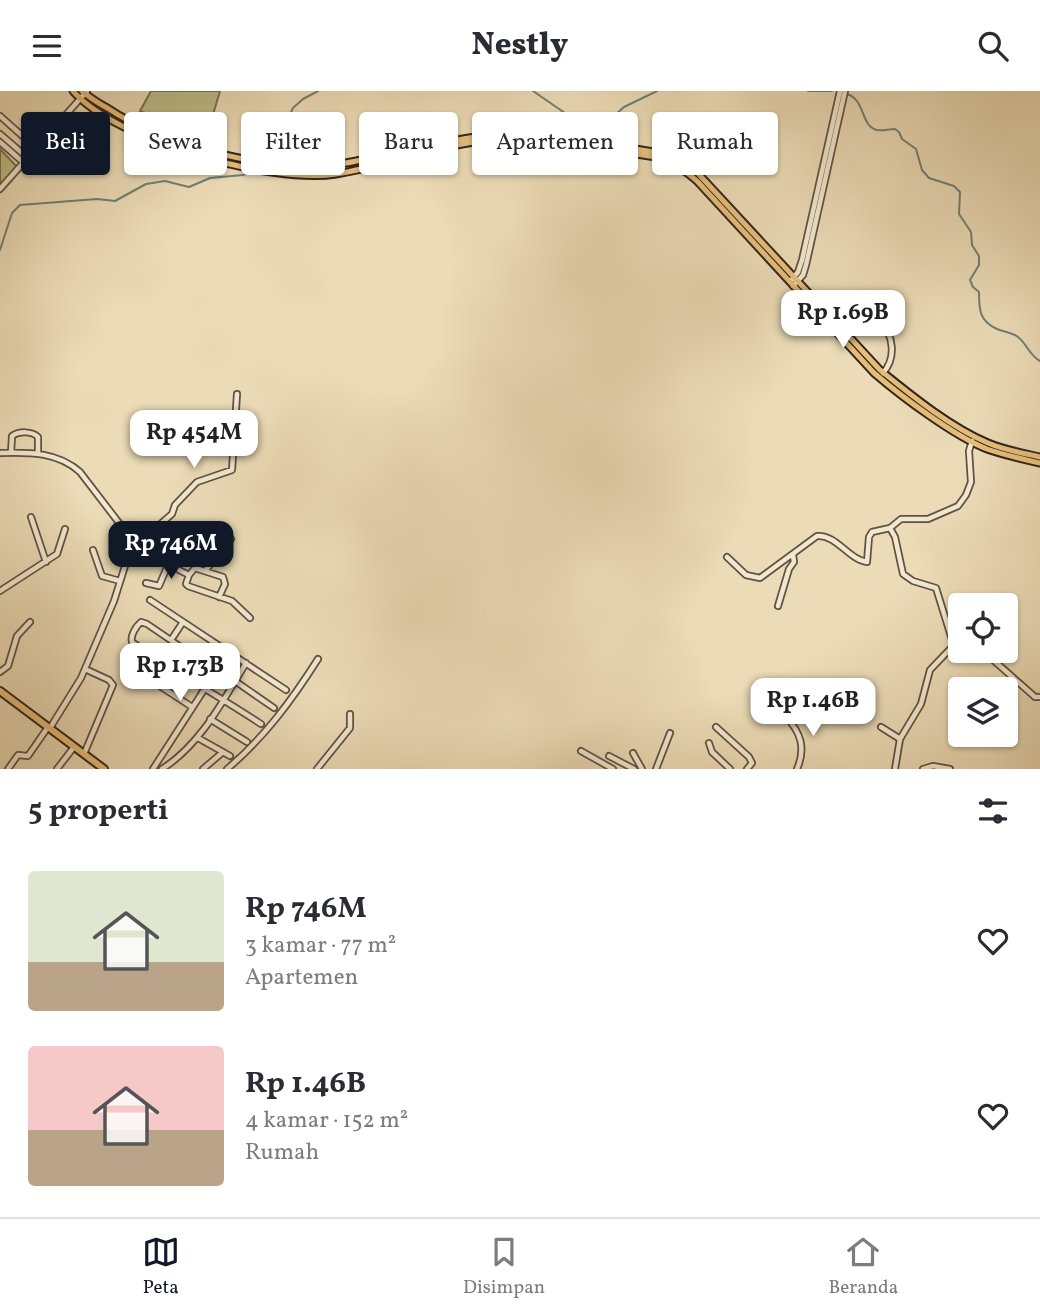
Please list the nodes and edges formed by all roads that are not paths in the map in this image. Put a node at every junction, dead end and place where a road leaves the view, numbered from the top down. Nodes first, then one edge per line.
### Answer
1 (73, 91) edge
2 (84, 94) edge
3 (842, 94) edge
4 (69, 112) edge
5 (0, 116) edge
6 (0, 134) edge
7 (21, 135) edge
8 (0, 142) edge
9 (21, 152) edge
10 (21, 161) edge
11 (21, 165) edge
12 (0, 189) edge
13 (794, 282) junction
14 (826, 312) junction
15 (883, 373) junction
16 (237, 394) dead end
17 (972, 441) junction
18 (0, 453) edge
19 (11, 453) junction
20 (38, 454) junction
21 (1040, 457) edge
22 (1040, 463) edge
23 (31, 517) dead end
24 (890, 528) junction
25 (65, 529) dead end
26 (231, 539) dead end
27 (136, 545) junction
28 (93, 550) dead end
29 (793, 555) junction
30 (727, 557) dead end
31 (46, 562) junction
32 (168, 565) junction
33 (206, 570) junction
34 (189, 575) junction
35 (120, 582) junction
36 (146, 583) dead end
37 (0, 591) edge
38 (219, 597) junction
39 (150, 600) dead end
40 (778, 606) dead end
41 (250, 618) dead end
42 (30, 622) dead end
43 (183, 622) junction
44 (948, 626) edge
45 (171, 641) junction
46 (229, 651) junction
47 (948, 652) edge
48 (318, 659) dead end
49 (125, 663) dead end
50 (246, 663) junction
51 (997, 663) edge
52 (85, 669) junction
53 (216, 671) junction
54 (0, 672) edge
55 (235, 681) junction
56 (204, 690) junction
57 (286, 690) dead end
58 (0, 691) edge
59 (1040, 697) edge
60 (223, 699) junction
61 (192, 707) junction
62 (274, 708) dead end
63 (350, 715) dead end
64 (785, 716) dead end
65 (210, 719) junction
66 (261, 724) dead end
67 (716, 727) dead end
68 (881, 727) dead end
69 (49, 728) junction
70 (670, 733) dead end
71 (198, 738) junction
72 (900, 739) junction
73 (247, 742) dead end
74 (709, 743) dead end
75 (75, 747) junction
76 (581, 751) dead end
77 (223, 752) junction
78 (633, 753) dead end
79 (84, 754) junction
80 (608, 756) dead end
81 (230, 757) dead end
82 (748, 768) edge
83 (8, 769) edge
84 (57, 769) edge
85 (104, 769) edge
86 (153, 769) edge
87 (162, 769) edge
88 (203, 769) edge
89 (227, 769) edge
90 (317, 769) edge
91 (613, 769) edge
92 (634, 769) edge
93 (642, 769) edge
94 (656, 769) edge
95 (730, 769) edge
96 (797, 769) edge
97 (895, 769) edge
98 (923, 769) edge
99 (950, 769) edge

1 - 2 main road
2 - 4 street
2 - 13 main road
3 - 13 street
5 - 7 street
6 - 9 street
8 - 10 street
11 - 12 street
13 - 14 main road
13 - 17 main road
14 - 15 main road
14 - 15 street
15 - 21 main road
16 - 27 street
17 - 22 main road
17 - 24 street
18 - 19 street
19 - 20 street
19 - 20 street
20 - 27 street
23 - 31 street
24 - 29 street
24 - 44 street
25 - 31 street
26 - 33 street
27 - 32 street
27 - 35 street
28 - 35 street
29 - 30 street
29 - 40 street
31 - 37 street
32 - 34 street
32 - 36 street
33 - 34 street
33 - 38 street
34 - 38 street
35 - 52 street
38 - 41 street
39 - 43 street
42 - 54 street
43 - 45 street
43 - 46 street
45 - 53 street
45 - 56 street
46 - 50 street
46 - 53 street
47 - 72 street
48 - 89 street
49 - 61 street
50 - 55 street
50 - 57 street
51 - 59 street
52 - 69 street
52 - 79 street
53 - 56 street
55 - 60 street
55 - 62 street
56 - 60 street
56 - 61 street
58 - 69 highway
60 - 65 street
60 - 66 street
61 - 86 street
63 - 90 street
64 - 96 street
65 - 71 street
65 - 73 street
67 - 82 street
68 - 72 street
69 - 75 highway
69 - 83 street
70 - 94 street
71 - 77 street
71 - 87 street
72 - 97 street
74 - 95 street
75 - 79 highway
75 - 84 street
76 - 91 street
77 - 81 street
77 - 88 street
78 - 93 street
79 - 85 highway
80 - 92 street
98 - 99 street

